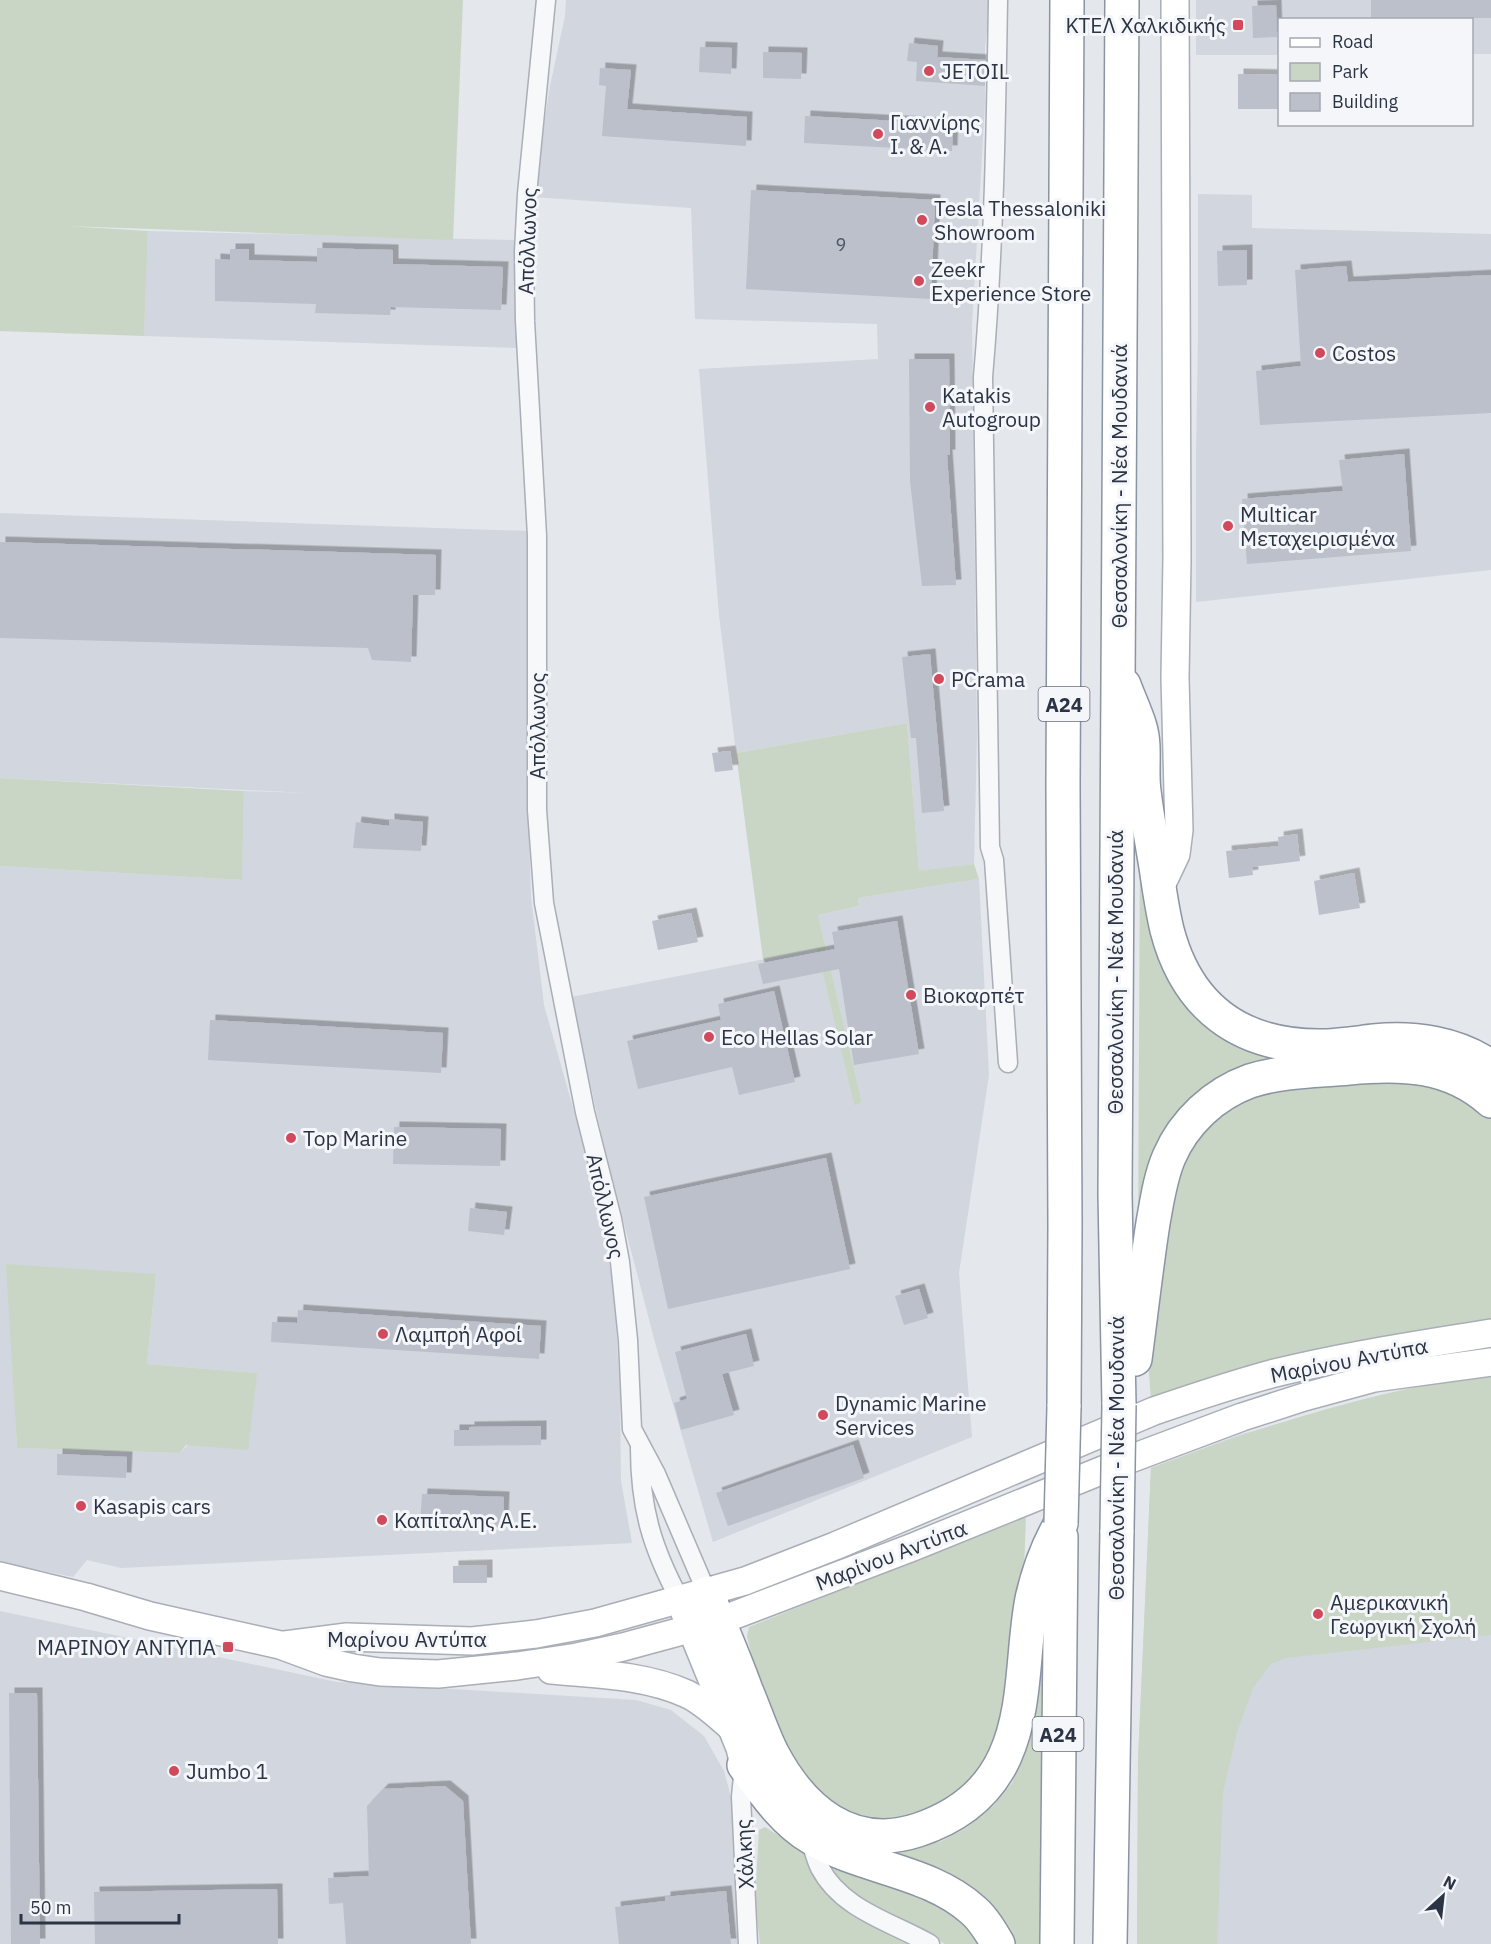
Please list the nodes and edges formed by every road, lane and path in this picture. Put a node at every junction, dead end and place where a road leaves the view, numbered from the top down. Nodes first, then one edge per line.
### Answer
1 (546, 0) edge
2 (999, 0) edge
3 (1067, 0) edge
4 (1122, 0) edge
5 (1174, 0) edge
6 (1118, 669) junction
7 (1159, 890) junction
8 (1008, 1063) dead end
9 (1491, 1067) edge
10 (1491, 1101) edge
11 (1491, 1333) edge
12 (1491, 1362) edge
13 (1119, 1406) junction
14 (640, 1443) junction
15 (1061, 1523) junction
16 (0, 1576) edge
17 (699, 1611) junction
18 (280, 1645) junction
19 (517, 1666) junction
20 (731, 1727) junction
21 (744, 1765) junction
22 (809, 1837) junction
23 (748, 1944) edge
24 (930, 1944) edge
25 (998, 1944) edge
26 (1057, 1944) edge
27 (1110, 1944) edge

1 - 14 street, Απόλλωνος
2 - 8 street
3 - 15 highway, Α24, bridge
4 - 6 highway, Θεσσαλονίκη - Νέα Μουδανιά / Α24
5 - 7 main road
6 - 7 highway
6 - 13 highway, Θεσσαλονίκη - Νέα Μουδανιά / Α24
7 - 9 highway
10 - 13 highway
11 - 17 main road, Μαρίνου Αντύπα
12 - 17 main road, Μαρίνου Αντύπα
13 - 27 highway, Θεσσαλονίκη - Νέα Μουδανιά / Α24, bridge
14 - 17 street
14 - 17 street
15 - 17 highway
15 - 26 highway, Α24
16 - 18 main road, Μαρίνου Αντύπα
17 - 18 main road, Μαρίνου Αντύπα
17 - 19 main road, Μαρίνου Αντύπα
17 - 20 main road
18 - 19 main road, Μαρίνου Αντύπα
19 - 20 main road
20 - 21 main road
21 - 22 highway
21 - 23 street, Χάλκης
22 - 24 street
22 - 25 highway

